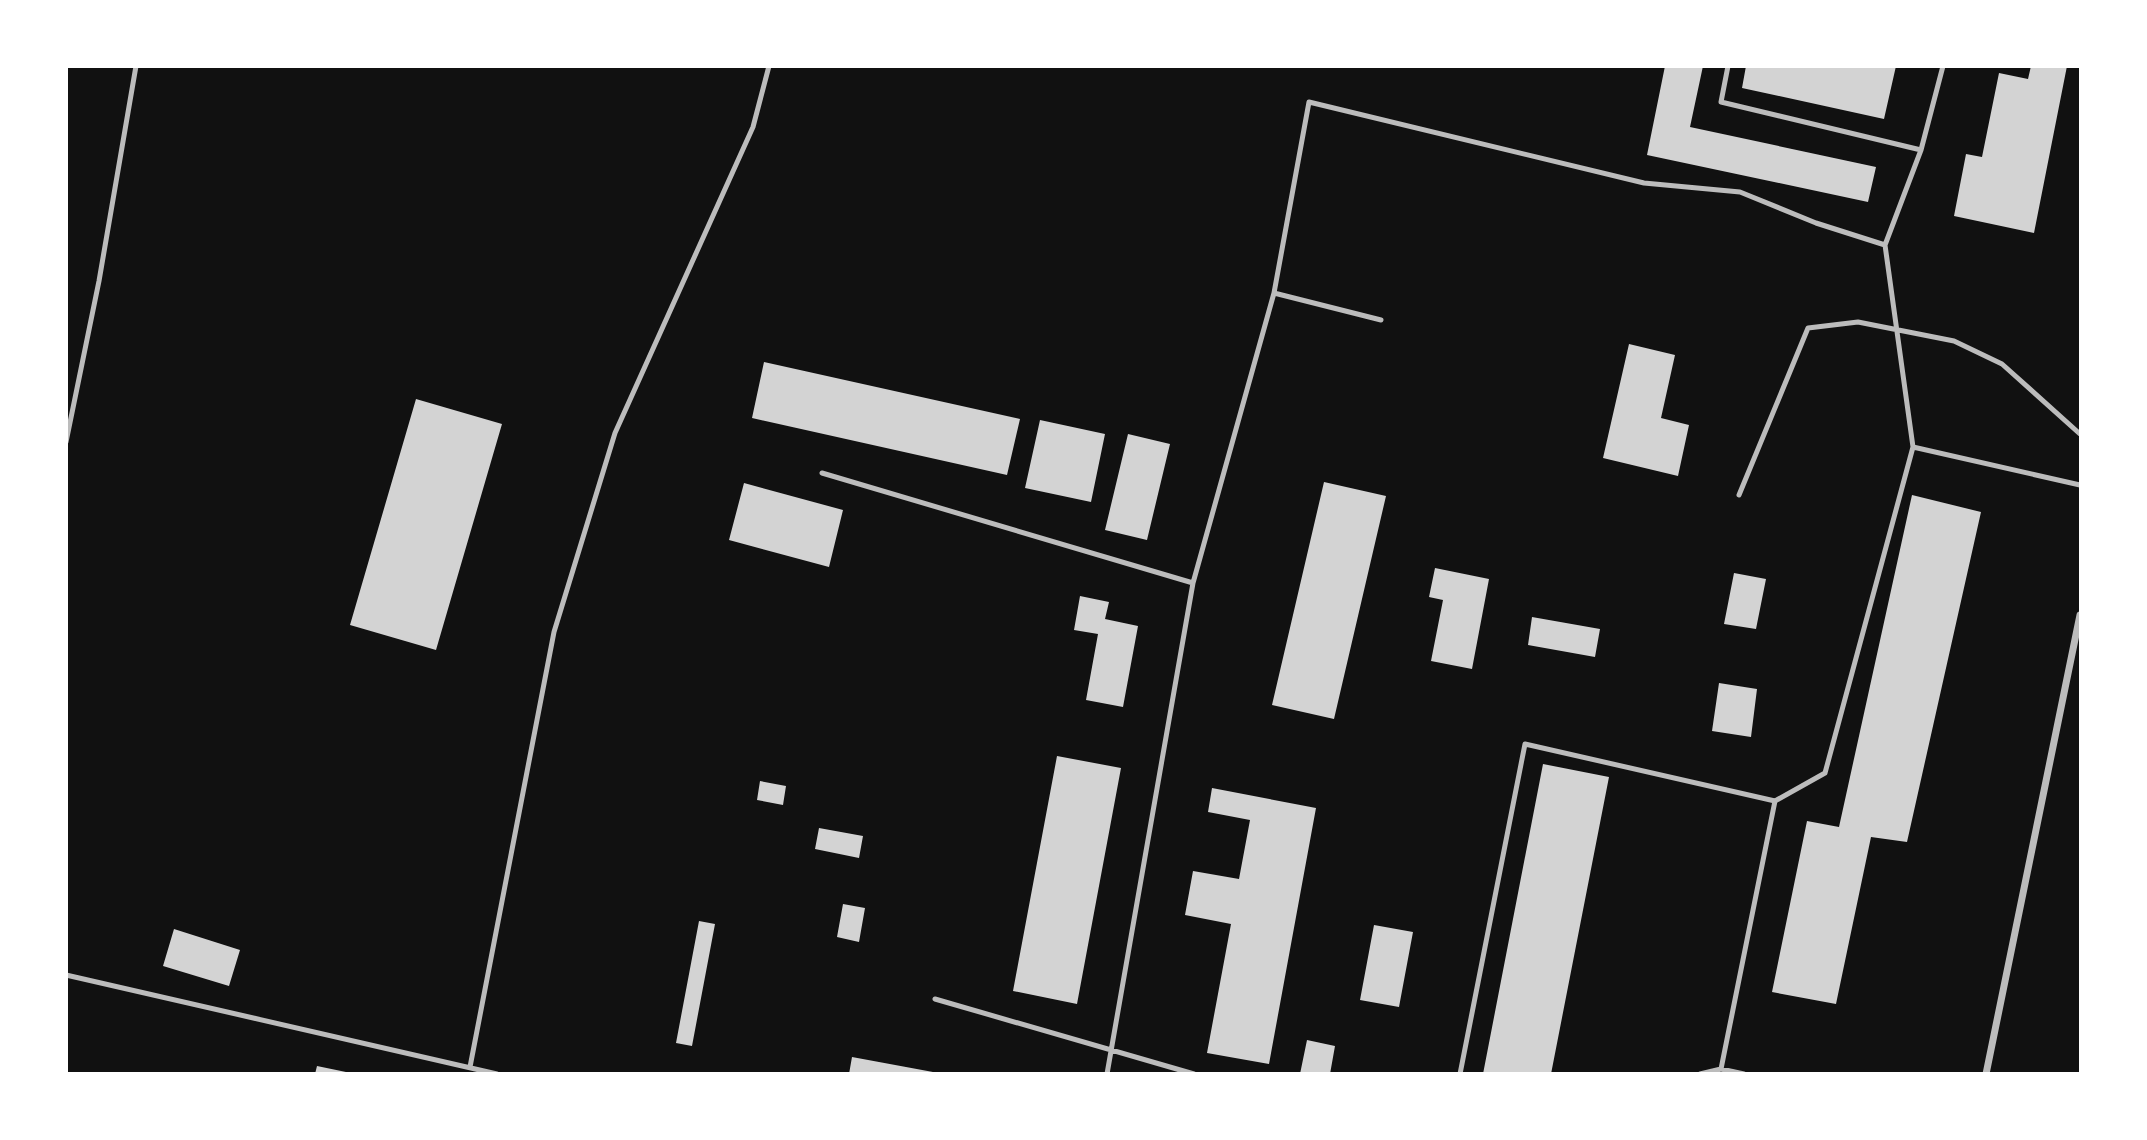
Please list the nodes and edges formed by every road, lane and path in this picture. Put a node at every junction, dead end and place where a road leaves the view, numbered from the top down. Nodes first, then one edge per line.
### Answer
1 (136, 66) edge
2 (769, 66) edge
3 (1728, 66) edge
4 (1943, 66) edge
5 (1921, 150) junction
6 (1885, 245) junction
7 (1274, 293) junction
8 (1381, 320) dead end
9 (1896, 330) junction
10 (2081, 434) edge
11 (66, 442) edge
12 (1913, 447) junction
13 (822, 473) dead end
14 (2081, 485) edge
15 (1739, 495) dead end
16 (1193, 583) junction
17 (2081, 615) edge
18 (1775, 801) junction
19 (66, 975) edge
20 (935, 999) dead end
21 (1111, 1051) junction
22 (470, 1067) junction
23 (1721, 1069) junction
24 (497, 1073) edge
25 (1107, 1073) edge
26 (1194, 1073) edge
27 (1460, 1073) edge
28 (1700, 1073) edge
29 (1744, 1073) edge
30 (1986, 1073) edge

1 - 11 lane
2 - 22 lane
3 - 5 lane
4 - 5 lane
5 - 6 lane
6 - 7 lane
6 - 9 lane
7 - 8 lane
7 - 16 lane
9 - 10 lane
9 - 12 lane
9 - 15 lane
12 - 14 lane
12 - 18 lane
13 - 16 lane
16 - 21 lane
17 - 30 street
18 - 23 lane
18 - 27 lane
19 - 22 lane
20 - 21 lane
21 - 25 lane
21 - 26 lane
22 - 24 lane
23 - 28 lane
23 - 29 lane

